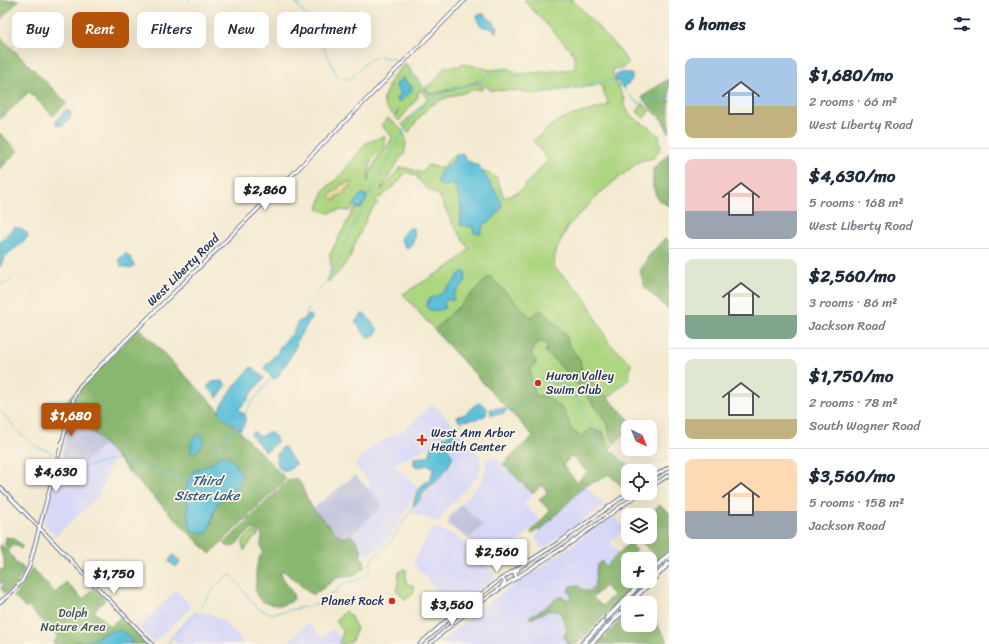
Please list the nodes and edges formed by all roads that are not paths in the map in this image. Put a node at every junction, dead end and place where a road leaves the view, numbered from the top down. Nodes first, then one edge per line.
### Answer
1 (465, 0) edge
2 (669, 467) edge
3 (657, 475) edge
4 (669, 475) edge
5 (657, 483) edge
6 (0, 487) edge
7 (621, 497) joint
8 (630, 500) edge
9 (625, 503) junction
10 (610, 506) junction
11 (613, 512) junction
12 (40, 528) junction
13 (561, 541) junction
14 (560, 550) junction
15 (669, 554) edge
16 (669, 563) edge
17 (522, 566) junction
18 (657, 566) edge
19 (518, 577) junction
20 (501, 579) junction
21 (635, 588) edge
22 (499, 589) junction
23 (637, 596) edge
24 (0, 602) edge
25 (461, 609) junction
26 (621, 613) edge
27 (462, 617) junction
28 (440, 626) junction
29 (438, 636) junction
30 (152, 644) edge
31 (420, 644) edge
32 (430, 644) edge
33 (582, 644) edge
34 (591, 644) edge

1 - 12 main road, West Liberty Road
2 - 3 main road
4 - 5 main road
6 - 12 main road
7 - 9 main road
7 - 10 main road
8 - 9 main road
9 - 11 main road
10 - 11 main road
10 - 13 main road
11 - 14 main road
12 - 24 main road, West Liberty Road
12 - 30 main road
13 - 14 main road
13 - 17 main road
14 - 19 main road
15 - 18 highway
16 - 23 highway
17 - 19 main road
17 - 20 main road
19 - 22 main road
20 - 22 main road
20 - 25 main road
21 -> 33 highway
22 - 27 main road
25 - 27 main road
25 - 28 main road
26 - 34 highway
27 - 29 main road
28 - 29 main road
28 - 31 main road
29 - 32 main road

